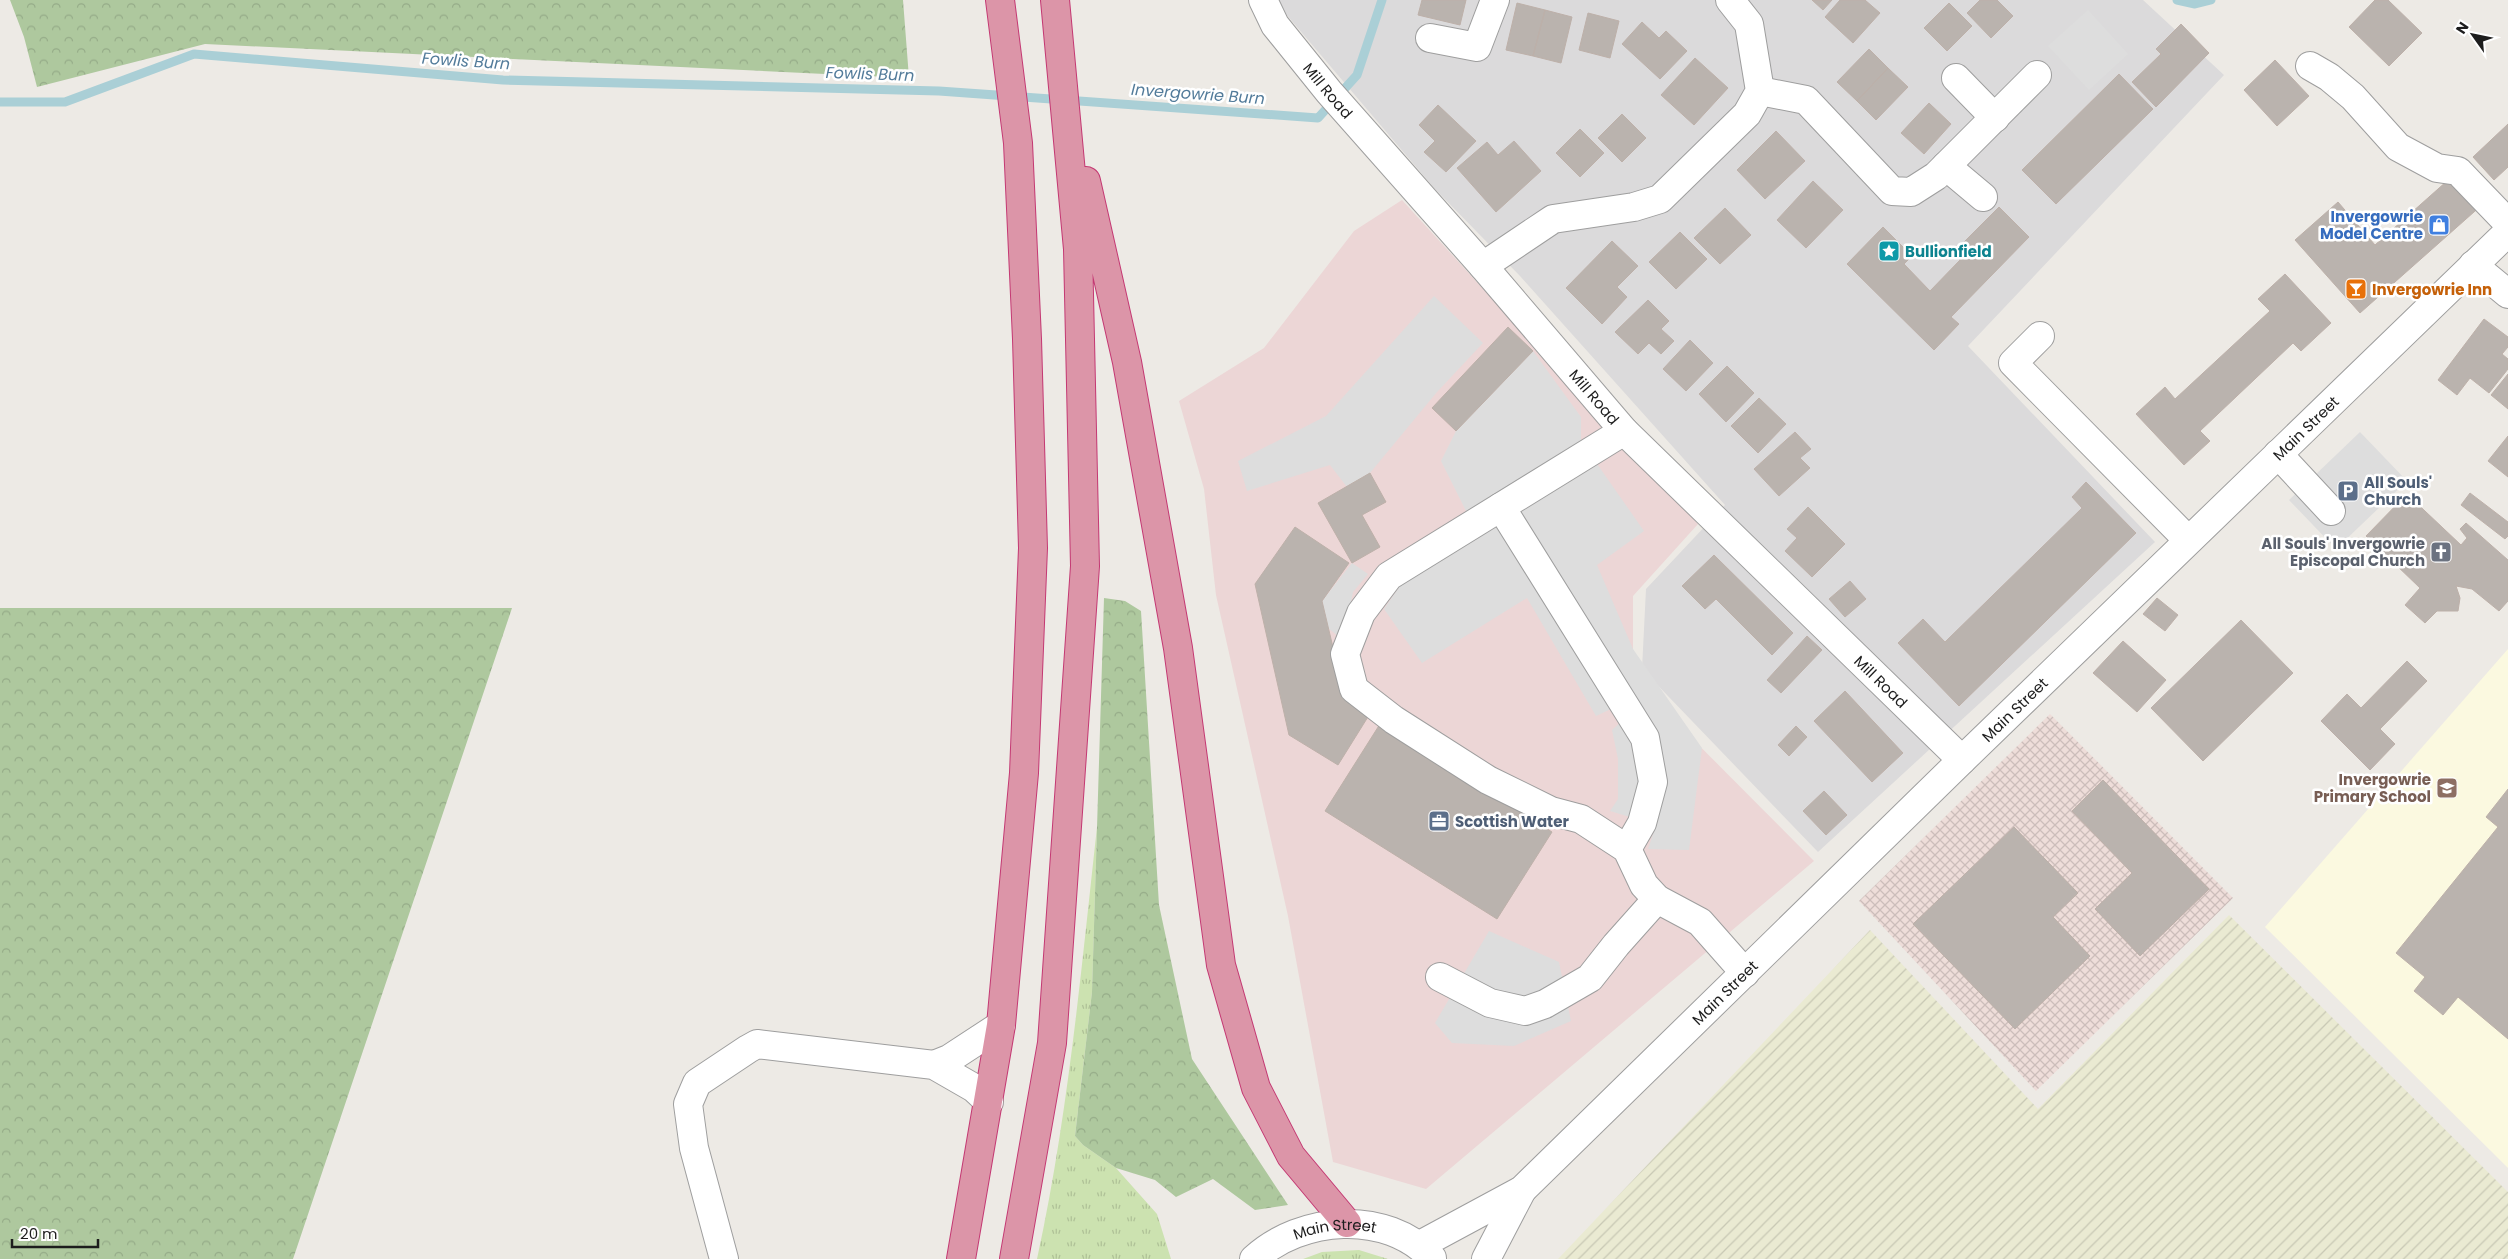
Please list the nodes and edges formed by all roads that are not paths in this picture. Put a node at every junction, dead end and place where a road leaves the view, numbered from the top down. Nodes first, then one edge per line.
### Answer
1 (1000, 0) edge
2 (1055, 0) edge
3 (1263, 0) edge
4 (1496, 0) edge
5 (1730, 0) edge
6 (1430, 38) dead end
7 (2310, 66) dead end
8 (2037, 75) dead end
9 (1956, 78) dead end
10 (1760, 91) junction
11 (1995, 118) junction
12 (1071, 137) junction
13 (1946, 166) junction
14 (1983, 197) dead end
15 (2508, 224) edge
16 (2508, 232) edge
17 (2474, 265) junction
18 (1483, 266) junction
19 (2508, 294) edge
20 (2040, 336) dead end
21 (1624, 431) junction
22 (2278, 454) junction
23 (1501, 507) junction
24 (2331, 511) dead end
25 (2188, 540) junction
26 (1962, 760) junction
27 (1627, 849) junction
28 (1657, 899) junction
29 (1745, 973) junction
30 (1440, 977) dead end
31 (1002, 1025) junction
32 (934, 1065) junction
33 (988, 1102) junction
34 (1522, 1190) junction
35 (1347, 1223) junction
36 (1426, 1252) edge
37 (724, 1259) edge
38 (960, 1259) edge
39 (1014, 1259) edge
40 (1254, 1259) edge
41 (1486, 1259) edge

1 - 31 highway
2 - 12 highway
3 - 18 street, Mill Road
4 - 6 street
5 - 10 street
7 - 15 street
8 - 11 street
9 - 11 street
10 - 13 street
10 - 18 street
11 - 13 street
12 - 35 highway
12 - 39 highway
13 - 14 street
16 - 17 street, Main Street
17 - 19 street
17 - 22 street, Main Street
18 - 21 street, Mill Road
20 - 25 street
21 - 23 street
21 - 26 street, Mill Road
22 - 24 street
22 - 25 street, Main Street
23 - 27 street
23 - 27 street
25 - 26 street, Main Street
26 - 29 street, Main Street
27 - 28 street
28 - 29 street
28 - 30 street
29 - 34 street, Main Street
31 - 32 street
31 - 33 highway
32 - 33 street
32 - 37 street
33 - 38 highway
34 - 36 street, Main Street
34 - 41 street, Main Street
35 - 36 street, Main Street
35 - 40 street, Main Street

